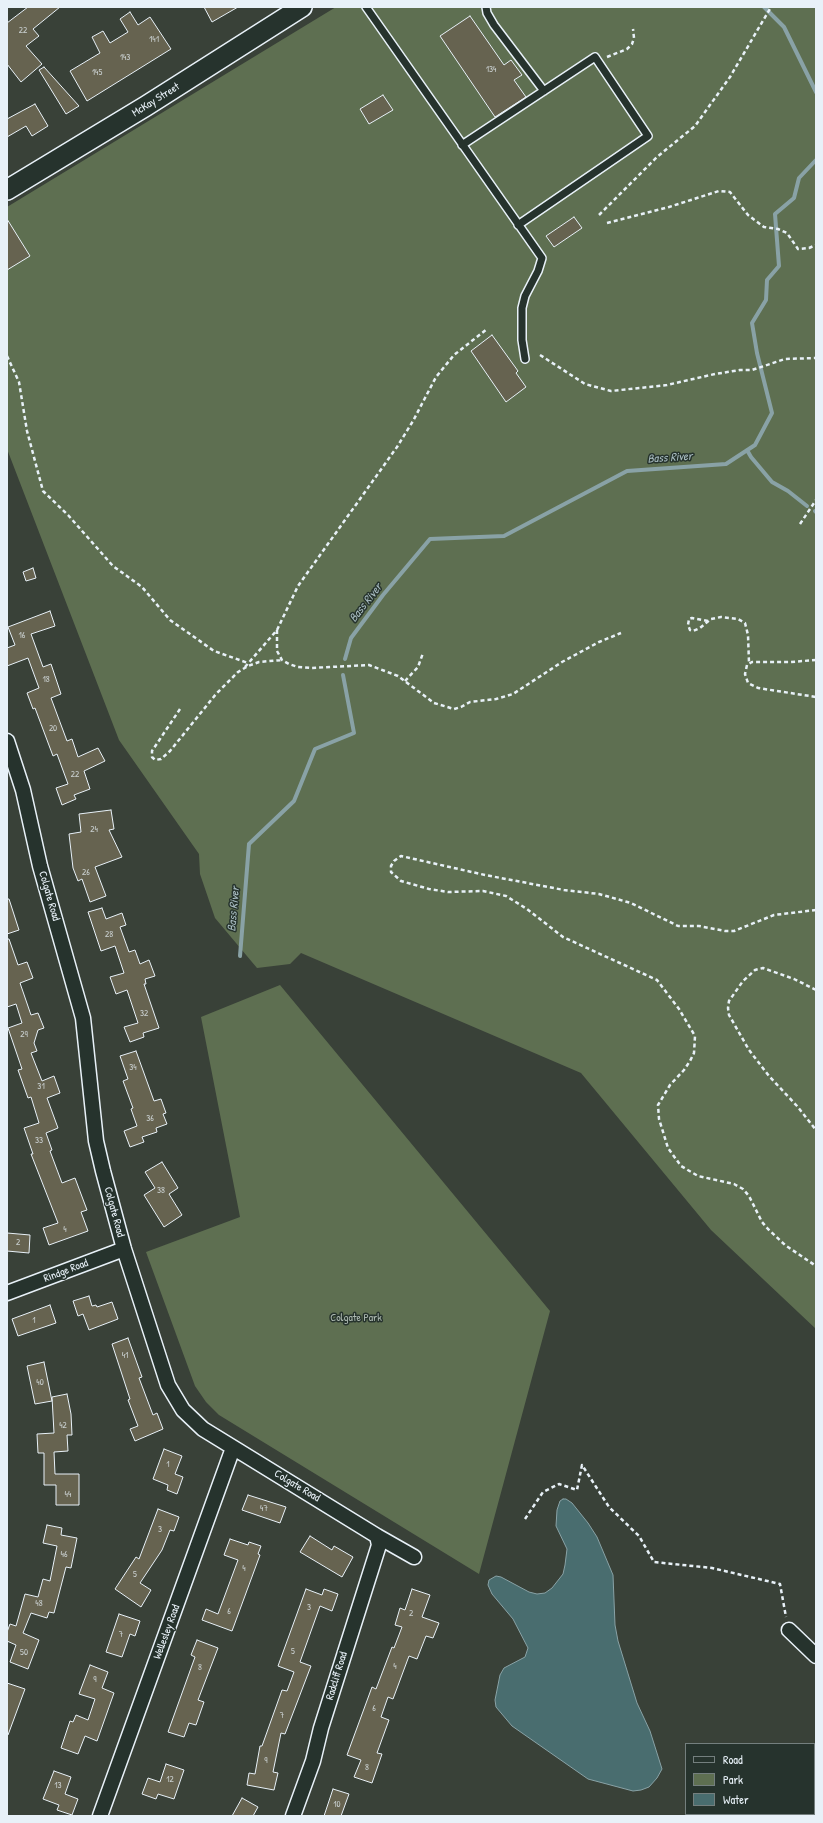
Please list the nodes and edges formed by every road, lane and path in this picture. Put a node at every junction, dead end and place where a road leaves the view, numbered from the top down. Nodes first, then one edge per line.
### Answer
1 (302, 7) edge
2 (366, 7) edge
3 (486, 7) edge
4 (770, 7) edge
5 (633, 29) dead end
6 (598, 61) junction
7 (544, 91) junction
8 (462, 145) junction
9 (7, 190) edge
10 (599, 215) dead end
11 (607, 223) dead end
12 (518, 225) junction
13 (816, 245) edge
14 (487, 329) dead end
15 (540, 355) dead end
16 (7, 356) edge
17 (816, 358) edge
18 (526, 359) dead end
19 (816, 500) edge
20 (800, 524) dead end
21 (708, 621) junction
22 (276, 630) junction
23 (621, 633) dead end
24 (423, 653) dead end
25 (282, 660) junction
26 (816, 660) edge
27 (749, 663) junction
28 (248, 664) junction
29 (245, 667) junction
30 (405, 681) junction
31 (816, 697) edge
32 (180, 709) dead end
33 (7, 741) edge
34 (816, 910) edge
35 (816, 990) edge
36 (816, 1130) edge
37 (124, 1249) junction
38 (816, 1266) edge
39 (7, 1293) edge
40 (233, 1448) junction
41 (525, 1520) dead end
42 (377, 1536) junction
43 (414, 1557) dead end
44 (788, 1630) joint
45 (816, 1656) edge
46 (100, 1816) edge
47 (293, 1816) edge

1 - 9 main road, McKay Street
2 - 8 lane
3 - 7 lane
4 - 10 path
5 - 6 path
6 - 7 lane
6 - 12 lane
7 - 8 lane
8 - 12 lane
11 - 13 path
12 - 18 lane
14 - 22 path
15 - 17 path
16 - 28 path
19 - 20 path
21 - 21 path
21 - 27 path
22 - 25 path
22 - 28 path
23 - 30 path
24 - 30 path
25 - 29 path
25 - 30 path
26 - 27 path
27 - 31 path
28 - 29 path
29 - 32 path
33 - 37 street, Colgate Road
34 - 38 path
35 - 36 path
37 - 39 street, Rindge Road
37 - 40 street, Colgate Road
40 - 42 street, Colgate Road
40 - 46 street, Wellesley Road
41 - 44 path
42 - 43 street, Colgate Road
42 - 47 street, Radcliff Road
44 - 45 street

